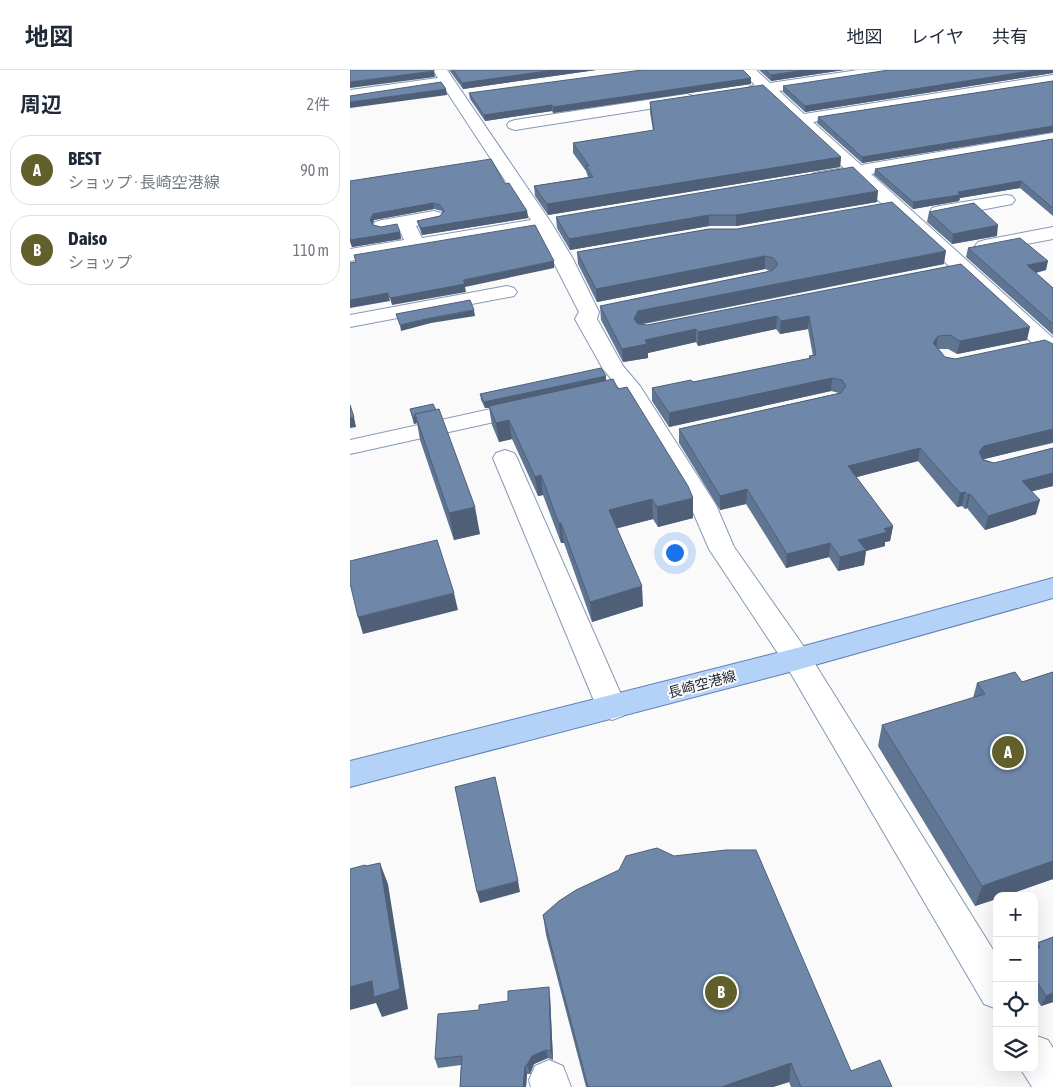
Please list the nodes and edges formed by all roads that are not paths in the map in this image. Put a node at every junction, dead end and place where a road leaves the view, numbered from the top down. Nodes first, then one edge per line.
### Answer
1 (747, 70) edge
2 (888, 70) edge
3 (1053, 80) edge
4 (458, 85) edge
5 (767, 88) junction
6 (740, 92) edge
7 (853, 94) edge
8 (350, 95) edge
9 (704, 97) edge
10 (870, 108) junction
11 (802, 119) junction
12 (515, 125) dead end
13 (1053, 138) edge
14 (860, 152) edge
15 (841, 155) junction
16 (859, 171) junction
17 (802, 180) edge
18 (1006, 200) dead end
19 (892, 211) junction
20 (434, 217) edge
21 (405, 222) junction
22 (552, 222) junction
23 (382, 226) edge
24 (1053, 233) edge
25 (415, 244) junction
26 (947, 253) junction
27 (350, 255) edge
28 (962, 268) junction
29 (935, 273) edge
30 (497, 297) dead end
31 (350, 321) edge
32 (1050, 347) edge
33 (1019, 350) edge
34 (629, 386) junction
35 (600, 392) edge
36 (552, 402) edge
37 (350, 447) edge
38 (505, 458) dead end
39 (1053, 588) edge
40 (797, 659) junction
41 (612, 708) junction
42 (350, 774) edge
43 (993, 985) edge

1 - 5 street
2 - 5 street
3 - 10 street
4 - 8 street
4 - 22 street
5 - 6 street
5 - 11 street
7 - 10 street
9 - 12 street
10 - 11 street
11 - 15 street
13 - 16 street
14 - 15 street
15 - 16 street
16 - 17 street
16 - 19 street
18 - 19 street
19 - 26 street
20 - 21 street
21 - 23 street
21 - 25 street
22 - 25 street
22 - 34 street
24 - 26 street
25 - 27 street
26 - 28 street
28 - 29 street
28 - 32 street
30 - 31 street
32 - 33 street
34 - 35 street
34 - 40 street
36 - 37 street
38 - 41 street
39 - 40 main road, 長崎空港線
40 - 41 main road, 長崎空港線
40 - 43 street
41 - 42 main road, 長崎空港線

